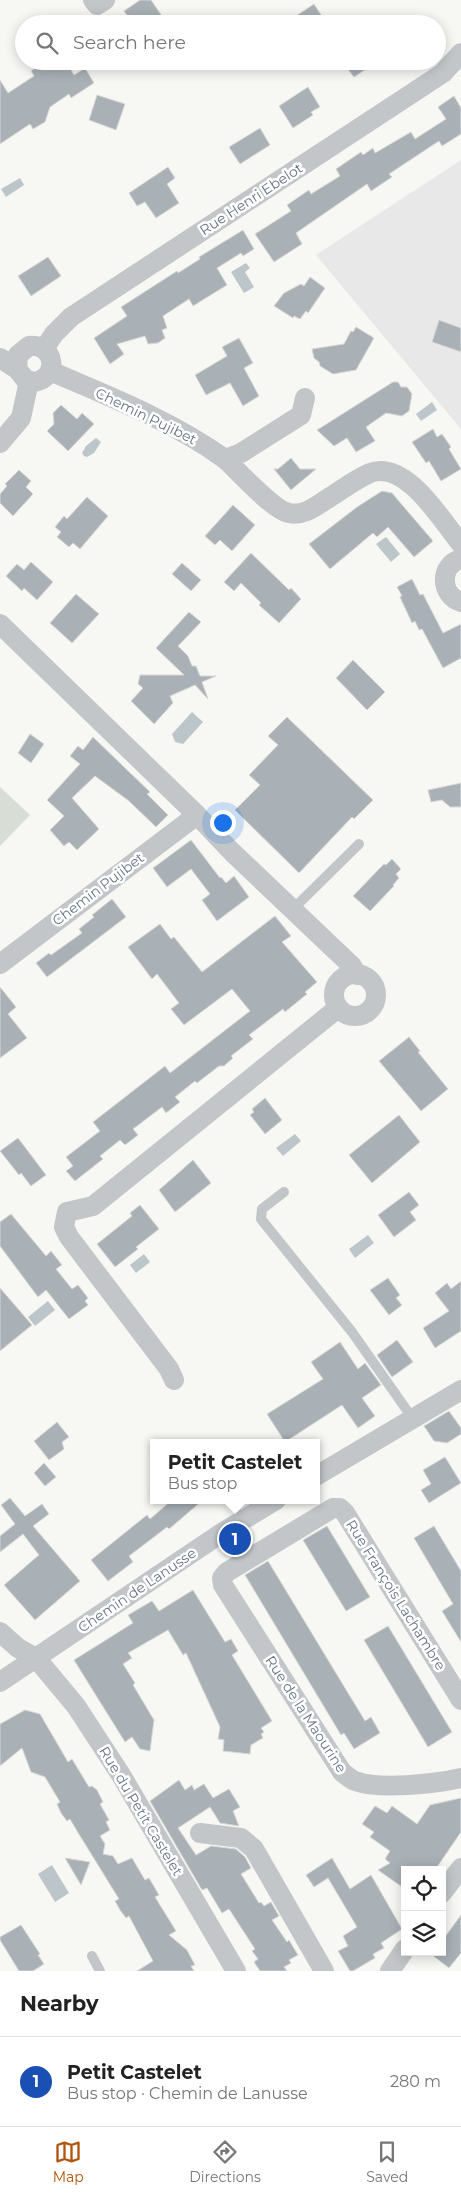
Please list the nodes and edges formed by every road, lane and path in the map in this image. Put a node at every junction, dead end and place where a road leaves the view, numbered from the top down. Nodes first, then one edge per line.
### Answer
1 (93, 0) edge
2 (105, 0) edge
3 (461, 53) edge
4 (446, 70) edge
5 (446, 70) edge
6 (0, 349) edge
7 (35, 349) junction
8 (0, 358) edge
9 (50, 372) junction
10 (23, 375) junction
11 (305, 398) dead end
12 (0, 443) edge
13 (225, 459) junction
14 (461, 544) edge
15 (461, 559) edge
16 (461, 602) edge
17 (0, 624) edge
18 (197, 815) junction
19 (359, 844) dead end
20 (292, 910) junction
21 (0, 964) edge
22 (357, 975) junction
23 (338, 1008) junction
24 (284, 1192) dead end
25 (174, 1380) dead end
26 (461, 1390) edge
27 (413, 1419) junction
28 (320, 1474) edge
29 (269, 1504) edge
30 (222, 1578) joint
31 (0, 1632) edge
32 (36, 1658) junction
33 (0, 1682) edge
34 (461, 1700) edge
35 (461, 1778) edge
36 (200, 1833) dead end
37 (461, 1868) edge
38 (446, 1888) edge
39 (401, 1955) edge
40 (92, 1956) dead end
41 (100, 1971) edge
42 (236, 1971) edge
43 (324, 1971) edge
44 (390, 1971) edge

1 - 2 street
3 - 4 street, Rue Henri Ebelot
5 - 7 street, Rue Henri Ebelot
6 - 7 street
7 - 9 street
7 - 10 street
8 - 10 street
9 - 10 street
9 - 13 street, Chemin Pujibet
10 - 12 street
11 - 13 street
13 - 14 street, Chemin Pujibet
15 - 16 street
17 - 18 street
18 - 20 street
18 - 21 street, Chemin Pujibet
19 - 20 lane
20 - 22 street
22 - 23 street
22 - 23 street
23 - 25 street
24 - 27 lane
26 - 27 street
27 - 28 street
29 - 32 street, Chemin de Lanusse
30 - 34 street, Rue François Lachambre
30 - 35 street, Rue de la Maourine
31 - 32 street
32 - 33 street, Chemin de Lanusse
32 - 42 street, Rue du Petit Castelet
36 - 43 street
37 - 38 street
39 - 44 street
40 - 41 lane

